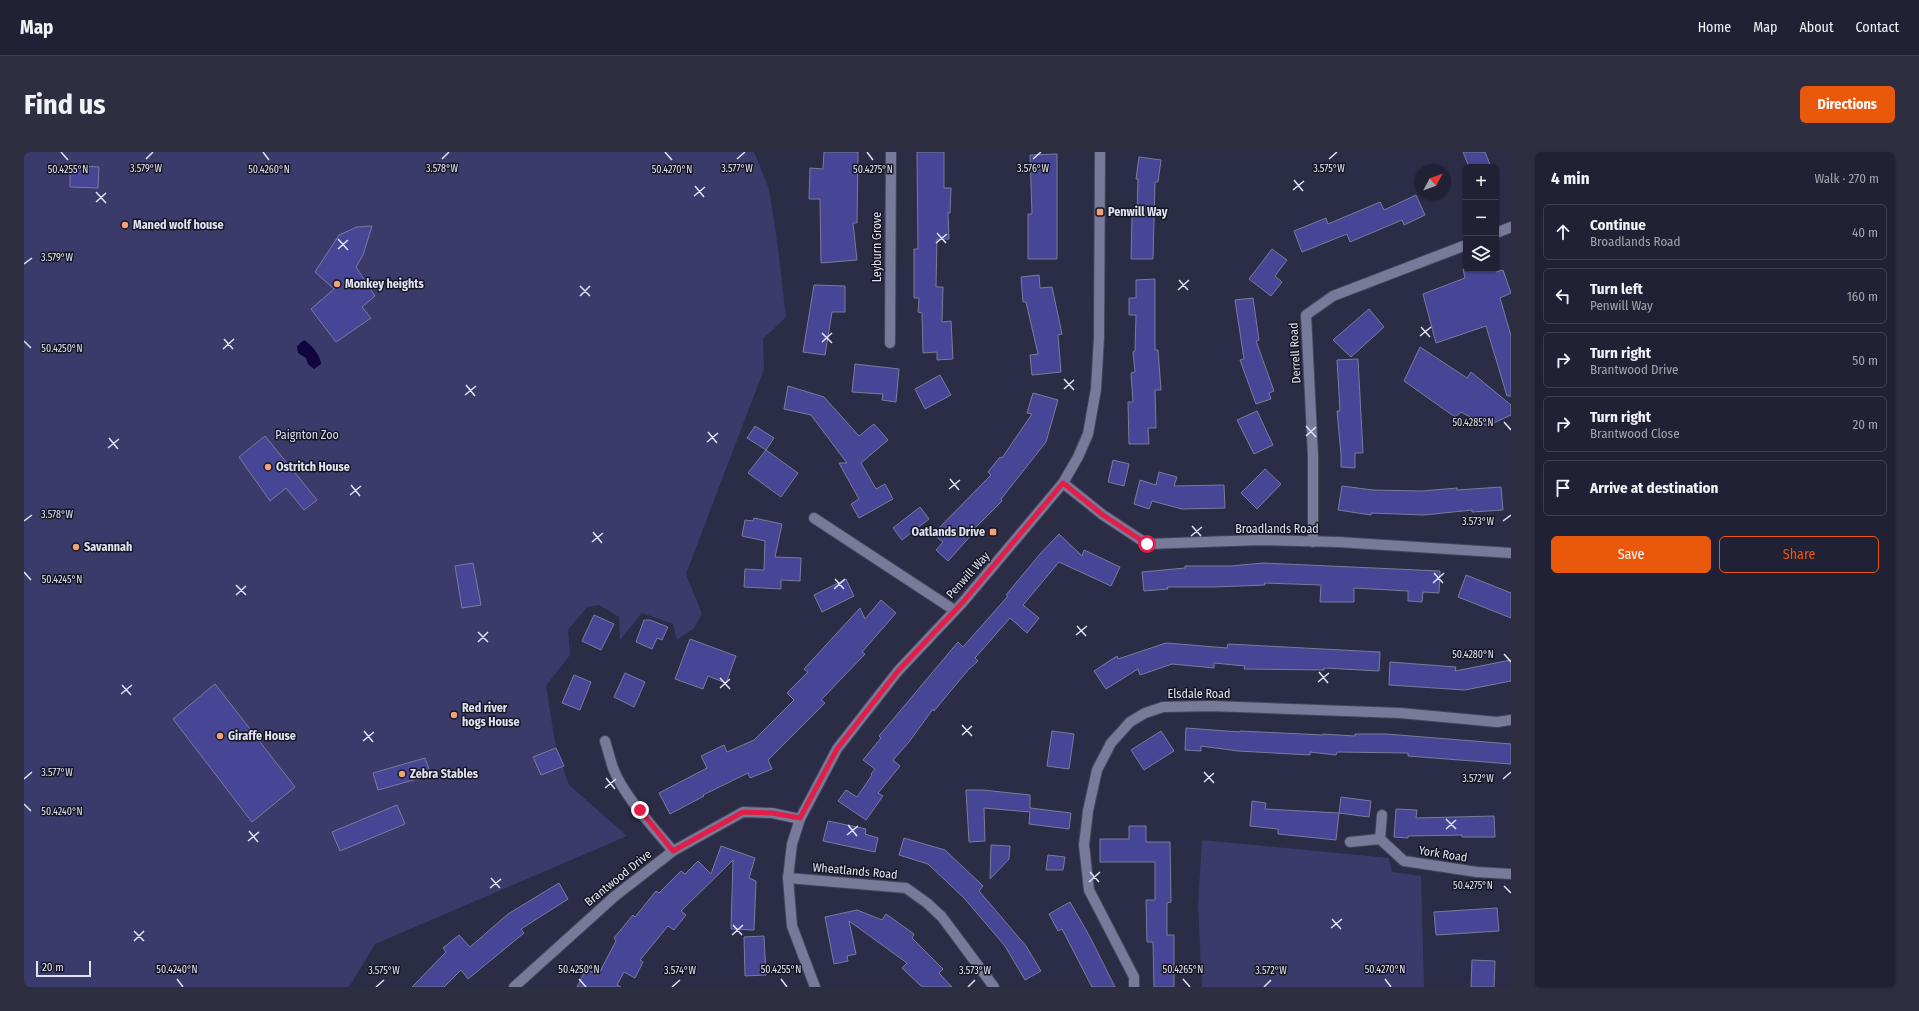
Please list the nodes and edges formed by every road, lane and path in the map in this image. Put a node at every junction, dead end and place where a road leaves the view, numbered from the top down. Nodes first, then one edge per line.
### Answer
1 (891, 152) edge
2 (1100, 152) edge
3 (1511, 227) edge
4 (1499, 232) edge
5 (1463, 246) edge
6 (890, 343) dead end
7 (1063, 483) junction
8 (814, 518) dead end
9 (1313, 542) junction
10 (1511, 553) edge
11 (954, 610) junction
12 (1511, 720) edge
13 (605, 741) dead end
14 (1382, 816) dead end
15 (800, 818) junction
16 (1380, 839) junction
17 (1350, 842) dead end
18 (673, 851) junction
19 (1511, 874) edge
20 (788, 878) junction
21 (514, 987) edge
22 (815, 987) edge
23 (994, 987) edge
24 (1134, 987) edge

1 - 6 street, Leyburn Grove
2 - 7 street, Penwill Way
3 - 4 street
5 - 9 street, Derrell Road
7 - 9 street, Broadlands Road
7 - 11 street, Penwill Way
8 - 11 street
9 - 10 street, Broadlands Road
11 - 15 street, Penwill Way
12 - 24 street, Elsdale Road
13 - 18 street
14 - 16 street
15 - 18 street, Brantwood Drive
15 - 20 street, Penwill Way
16 - 17 street
16 - 19 street, York Road
18 - 21 street, Brantwood Drive
20 - 22 street, Penwill Way
20 - 23 street, Wheatlands Road

